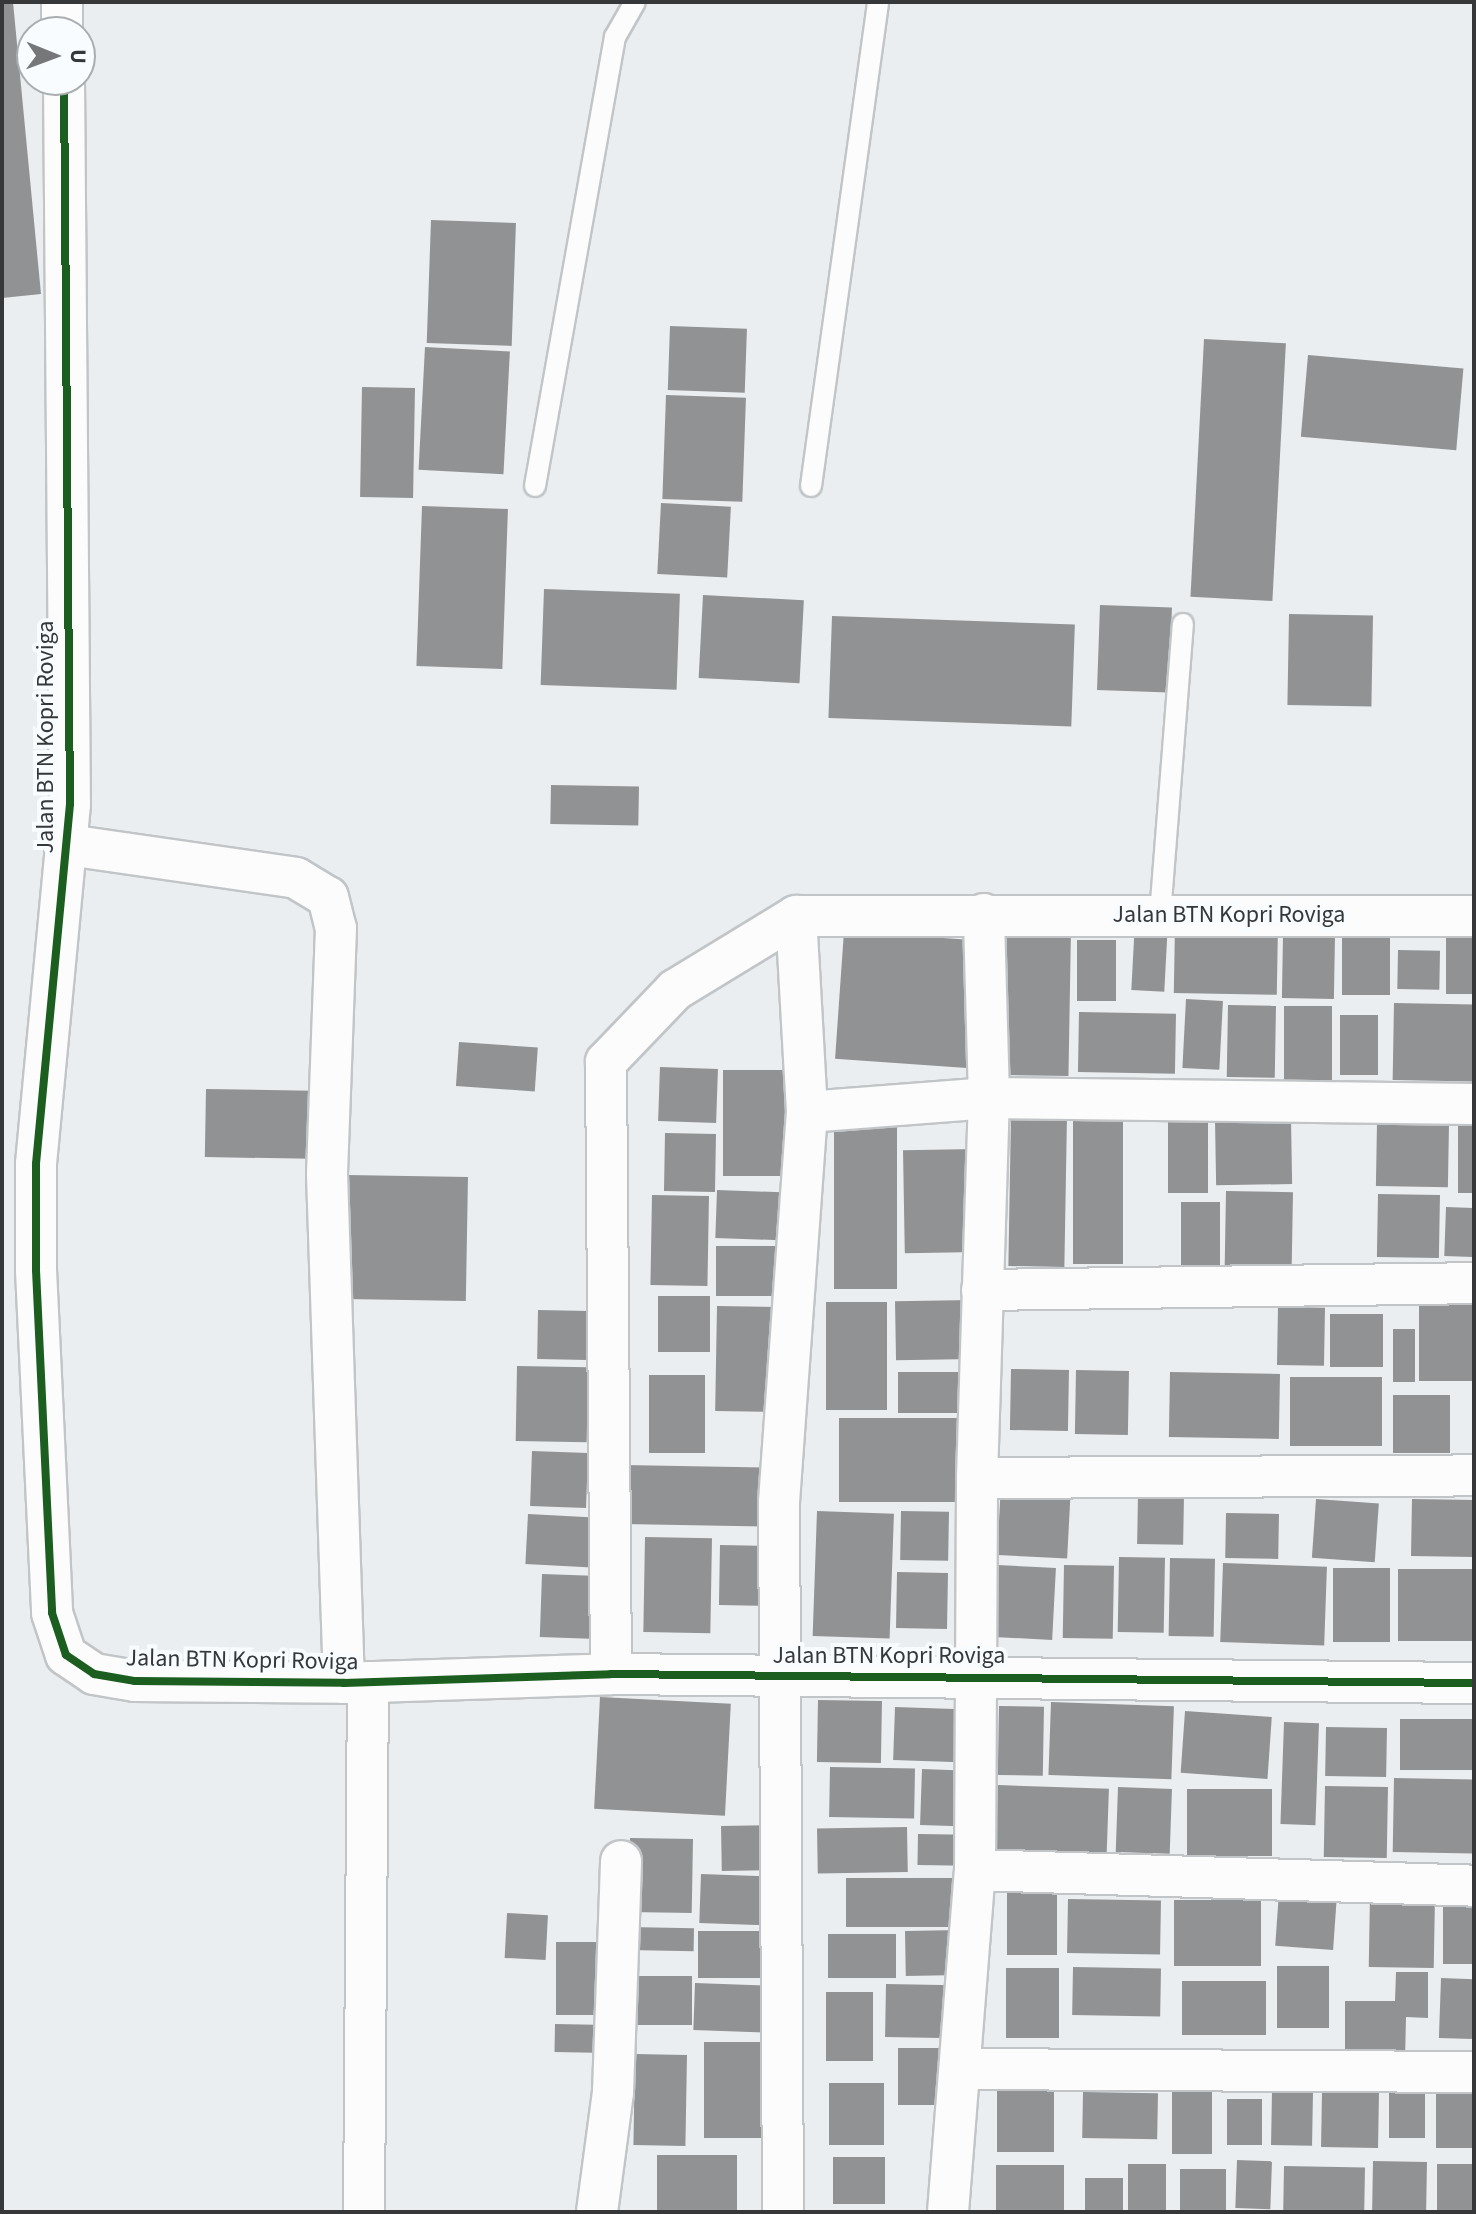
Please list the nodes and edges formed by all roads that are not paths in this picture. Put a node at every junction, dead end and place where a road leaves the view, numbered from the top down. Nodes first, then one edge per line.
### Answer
1 (635, 2) edge
2 (878, 2) edge
3 (64, 96) edge
4 (535, 486) dead end
5 (811, 486) dead end
6 (1183, 624) dead end
7 (68, 845) junction
8 (984, 914) junction
9 (1160, 915) junction
10 (796, 916) junction
11 (1474, 916) edge
12 (989, 1098) junction
13 (1474, 1104) edge
14 (807, 1112) junction
15 (1474, 1283) edge
16 (982, 1290) junction
17 (1474, 1475) edge
18 (977, 1478) junction
19 (611, 1674) junction
20 (974, 1675) junction
21 (777, 1676) junction
22 (356, 1683) junction
23 (1474, 1683) edge
24 (621, 1861) dead end
25 (975, 1870) junction
26 (1474, 1886) edge
27 (960, 2069) junction
28 (1474, 2072) edge
29 (364, 2212) edge
30 (597, 2212) edge
31 (783, 2212) edge
32 (948, 2212) edge

1 - 4 lane
2 - 5 lane
3 - 7 street, Jalan BTN Kopri Roviga
6 - 9 lane
7 - 22 street
7 - 22 street, Jalan BTN Kopri Roviga
8 - 9 street, Jalan BTN Kopri Roviga
8 - 10 street, Jalan BTN Kopri Roviga
8 - 12 street, Jalan BTN Kopri Roviga
9 - 11 street, Jalan BTN Kopri Roviga
10 - 14 street, Jalan BTN Kopri Roviga
10 - 19 street
12 - 13 street
12 - 14 street
12 - 16 street, Jalan BTN Kopri Roviga
14 - 21 street, Jalan BTN Kopri Roviga
15 - 16 street
16 - 18 street, Jalan BTN Kopri Roviga
17 - 18 street
18 - 20 street, Jalan BTN Kopri Roviga
19 - 21 street, Jalan BTN Kopri Roviga
19 - 22 street, Jalan BTN Kopri Roviga
20 - 21 street, Jalan BTN Kopri Roviga
20 - 23 street, Jalan BTN Kopri Roviga
20 - 25 street, Jalan BTN Kopri Roviga
21 - 31 street, Jalan BTN Kopri Roviga
22 - 29 street
24 - 30 street
25 - 26 street
25 - 27 street, Jalan BTN Kopri Roviga
27 - 28 street
27 - 32 street, Jalan BTN Kopri Roviga

